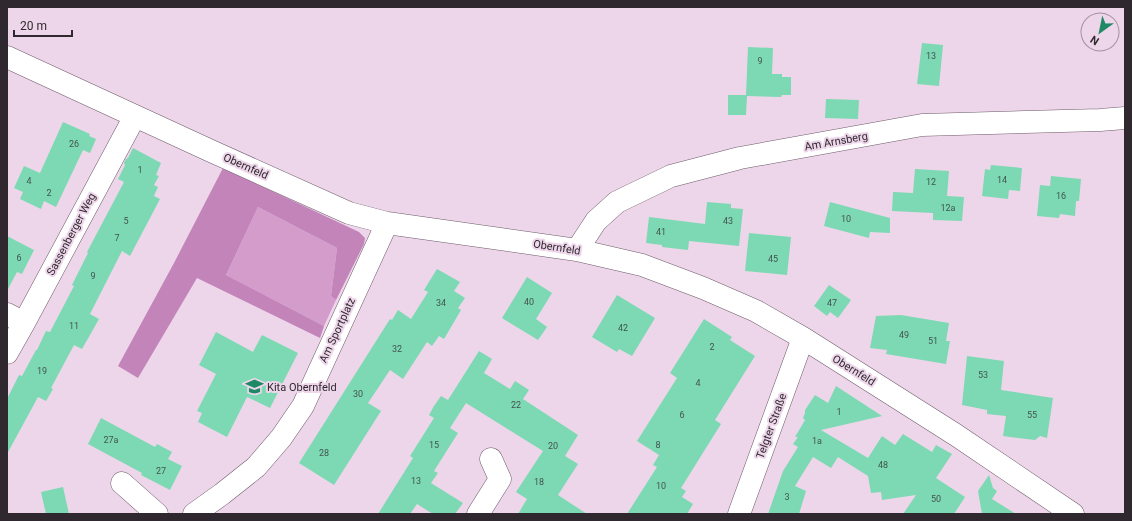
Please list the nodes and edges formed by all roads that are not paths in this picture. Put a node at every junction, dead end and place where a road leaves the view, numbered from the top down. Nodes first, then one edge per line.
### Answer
1 (7, 56) edge
2 (135, 116) junction
3 (1125, 118) edge
4 (387, 223) junction
5 (577, 250) junction
6 (16, 319) edge
7 (803, 338) junction
8 (7, 353) edge
9 (490, 460) dead end
10 (122, 483) dead end
11 (157, 514) edge
12 (194, 514) edge
13 (478, 514) edge
14 (739, 514) edge
15 (1073, 514) edge

1 - 2 street, Obernfeld
2 - 4 street, Obernfeld
2 - 6 street, Sassenberger Weg
3 - 5 street, Am Arnsberg
4 - 5 street, Obernfeld
4 - 12 street, Am Sportplatz
5 - 7 street, Obernfeld
6 - 8 street, Sassenberger Weg
7 - 14 street, Telgter Straße
7 - 15 street, Obernfeld
9 - 13 street
10 - 11 street

